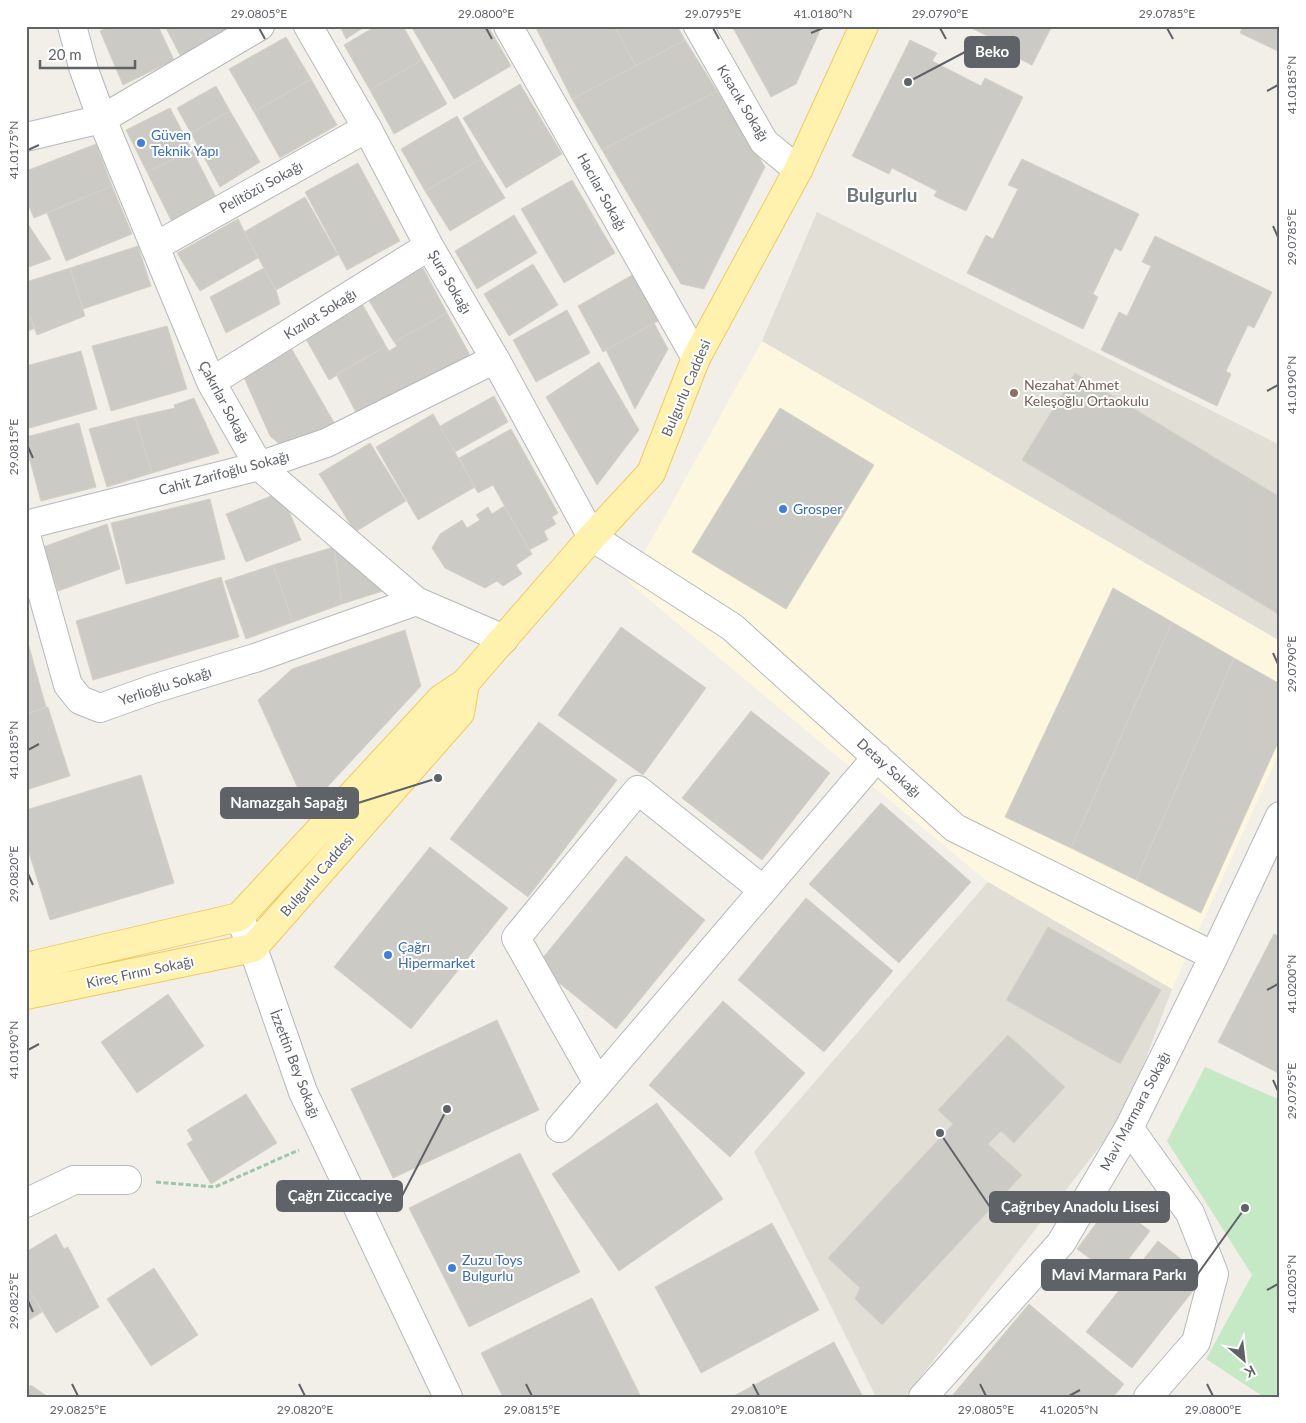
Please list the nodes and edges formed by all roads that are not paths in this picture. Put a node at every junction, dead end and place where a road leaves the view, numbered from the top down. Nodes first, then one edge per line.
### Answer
1 (72, 26) edge
2 (260, 26) edge
3 (308, 26) edge
4 (508, 26) edge
5 (698, 26) edge
6 (864, 26) edge
7 (102, 119) junction
8 (367, 128) junction
9 (26, 137) edge
10 (798, 170) junction
11 (156, 246) junction
12 (429, 246) junction
13 (696, 358) junction
14 (495, 359) junction
15 (211, 382) junction
16 (259, 466) junction
17 (26, 525) edge
18 (26, 535) edge
19 (592, 537) junction
20 (416, 601) junction
21 (504, 639) junction
22 (465, 683) junction
23 (877, 757) junction
24 (1280, 816) edge
25 (763, 890) junction
26 (239, 917) junction
27 (253, 948) junction
28 (1214, 956) junction
29 (26, 967) edge
30 (26, 995) edge
31 (598, 1083) junction
32 (560, 1128) dead end
33 (1128, 1128) junction
34 (128, 1180) road end
35 (26, 1203) edge
36 (448, 1397) edge
37 (923, 1397) edge
38 (1148, 1397) edge

1 - 7 street, Çakırlar Sokağı
2 - 7 street
3 - 8 street, Şura Sokağı
4 - 13 street, Hacılar Sokağı
5 - 10 street, Kısacık Sokağı
6 - 10 main road, Bulgurlu Caddesi
7 - 9 street
7 - 11 street, Çakırlar Sokağı
8 - 11 street, Pelitözü Sokağı
8 - 12 street, Şura Sokağı
10 - 13 main road, Bulgurlu Caddesi
11 - 15 street, Çakırlar Sokağı
12 - 14 street, Şura Sokağı
12 - 15 street, Kızılot Sokağı
13 - 19 main road, Bulgurlu Caddesi
14 - 16 street, Cahit Zarifoğlu Sokağı
14 - 19 street, Şura Sokağı
15 - 16 street, Çakırlar Sokağı
16 - 17 street, Cahit Zarifoğlu Sokağı
16 - 20 street, Çakırlar Sokağı
18 - 20 street, Yerlioğlu Sokağı
19 - 21 main road, Bulgurlu Caddesi
19 - 23 street, Detay Sokağı
20 - 21 street, Çakırlar Sokağı
21 - 22 main road, Bulgurlu Caddesi
22 - 26 main road, Bulgurlu Caddesi
22 - 27 main road, Bulgurlu Caddesi
23 - 25 street
23 - 28 street, Detay Sokağı
24 - 28 street, Mavi Marmara Sokağı
25 - 31 street
25 - 31 street
26 - 27 street, İzzettin Bey Sokağı
26 - 29 main road
27 - 30 main road, Kireç Fırını Sokağı
27 - 36 street, İzzettin Bey Sokağı
28 - 33 street, Mavi Marmara Sokağı
31 - 32 street
33 - 37 street, Mavi Marmara Sokağı
33 - 38 street
34 - 35 street

